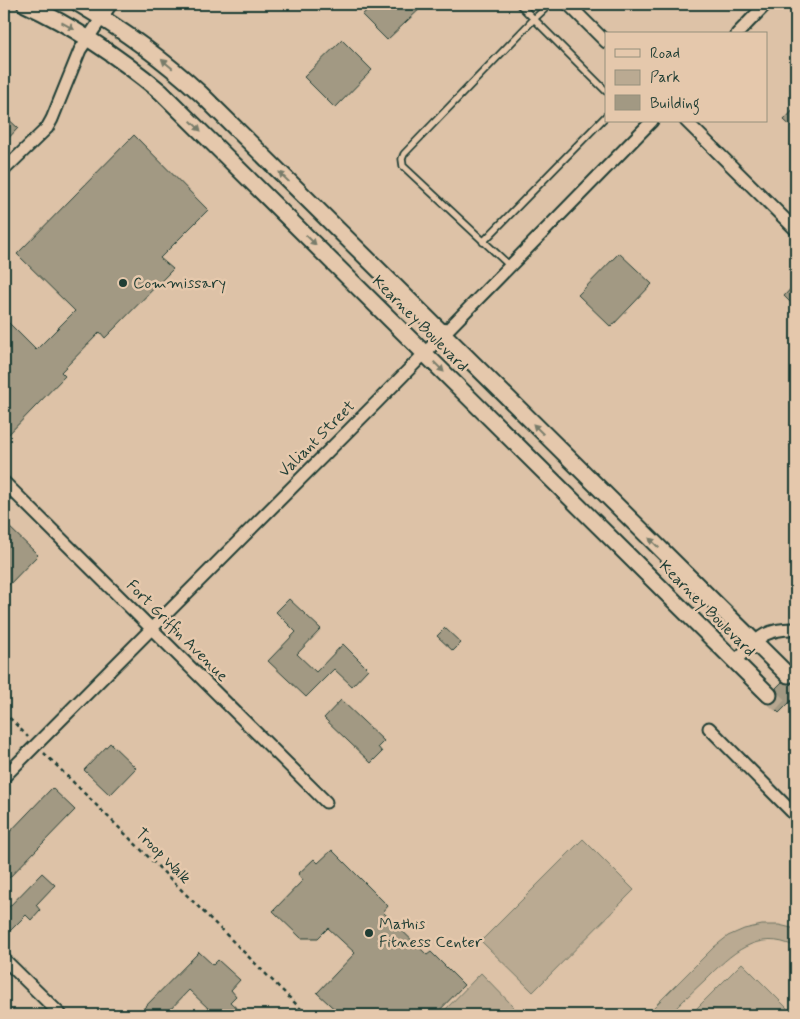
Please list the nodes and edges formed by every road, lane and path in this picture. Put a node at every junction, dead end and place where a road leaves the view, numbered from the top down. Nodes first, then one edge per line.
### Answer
1 (25, 4) edge
2 (79, 4) edge
3 (111, 4) edge
4 (519, 4) edge
5 (550, 4) edge
6 (568, 4) edge
7 (766, 4) edge
8 (102, 17) junction
9 (534, 19) junction
10 (739, 32) edge
11 (88, 37) junction
12 (605, 41) edge
13 (605, 90) edge
14 (605, 117) edge
15 (651, 122) edge
16 (687, 122) edge
17 (4, 170) edge
18 (796, 230) edge
19 (484, 242) junction
20 (510, 266) junction
21 (442, 334) junction
22 (424, 353) junction
23 (4, 482) edge
24 (151, 628) junction
25 (796, 629) edge
26 (755, 642) junction
27 (735, 661) junction
28 (788, 676) dead end
29 (769, 695) tunnel mouth
30 (4, 712) edge
31 (709, 728) dead end
32 (36, 744) junction
33 (4, 777) edge
34 (326, 802) dead end
35 (796, 816) edge
36 (4, 959) edge
37 (61, 1015) edge
38 (307, 1015) edge

1 -> 11 street, Kearney Boulevard
2 - 8 street, Kearney Boulevard
3 - 8 street
4 - 9 lane
5 - 9 lane
6 - 12 street
7 - 10 street
8 - 11 street
21 -> 8 street, Kearney Boulevard
9 - 13 lane
9 - 19 lane
11 - 17 street
11 -> 22 street, Kearney Boulevard
14 - 19 lane
15 - 20 street, Valiant Street
16 - 18 street
19 - 20 lane
20 - 21 street, Valiant Street
21 - 22 street, Valiant Street
26 -> 21 street, Kearney Boulevard
22 - 24 street, Valiant Street
22 -> 27 street, Kearney Boulevard
23 - 24 street, Fort Griffin Avenue
24 - 32 street, Valiant Street
24 - 34 street, Fort Griffin Avenue
25 - 26 street
26 - 27 street
26 - 28 street, Kearney Boulevard
27 - 29 street, Kearney Boulevard
30 - 32 path, Troop Walk
31 - 35 street
32 - 33 street, Valiant Street
32 - 38 path, Troop Walk
36 - 37 street

